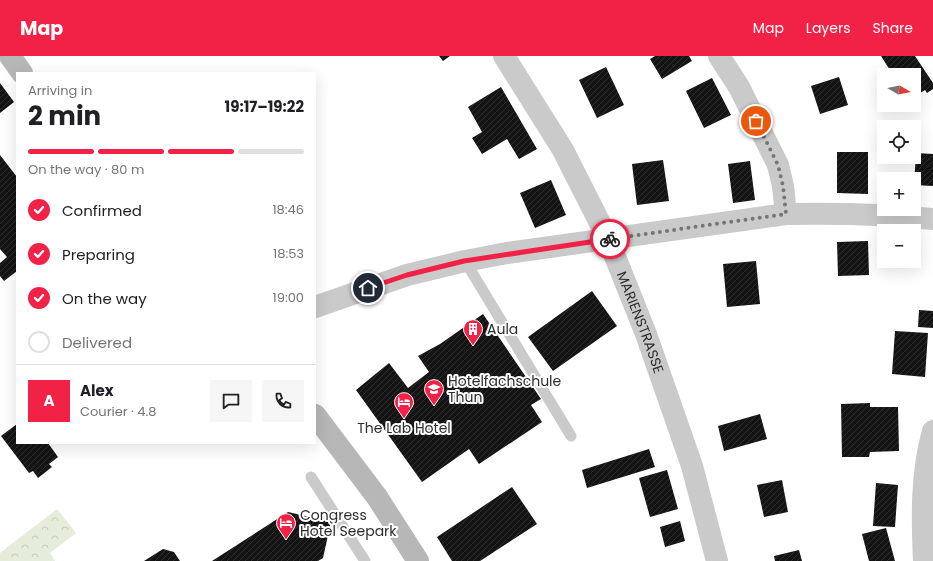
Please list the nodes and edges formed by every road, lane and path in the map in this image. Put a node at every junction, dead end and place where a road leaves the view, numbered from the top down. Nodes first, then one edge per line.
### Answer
1 (10, 56) edge
2 (504, 56) edge
3 (719, 56) edge
4 (21, 72) edge
5 (786, 214) junction
6 (933, 219) edge
7 (608, 239) junction
8 (464, 261) junction
9 (316, 307) edge
10 (316, 416) edge
11 (933, 431) edge
12 (571, 436) dead end
13 (311, 477) dead end
14 (365, 561) edge
15 (418, 561) edge
16 (717, 561) edge
17 (924, 561) edge

1 - 4 street
2 - 7 street, MARIENSTRASSE
3 - 5 street
5 - 6 street
5 - 7 street
7 - 8 street
7 - 16 street, MARIENSTRASSE
8 - 9 street
8 - 12 lane
10 - 15 street
11 - 17 street
13 - 14 lane

